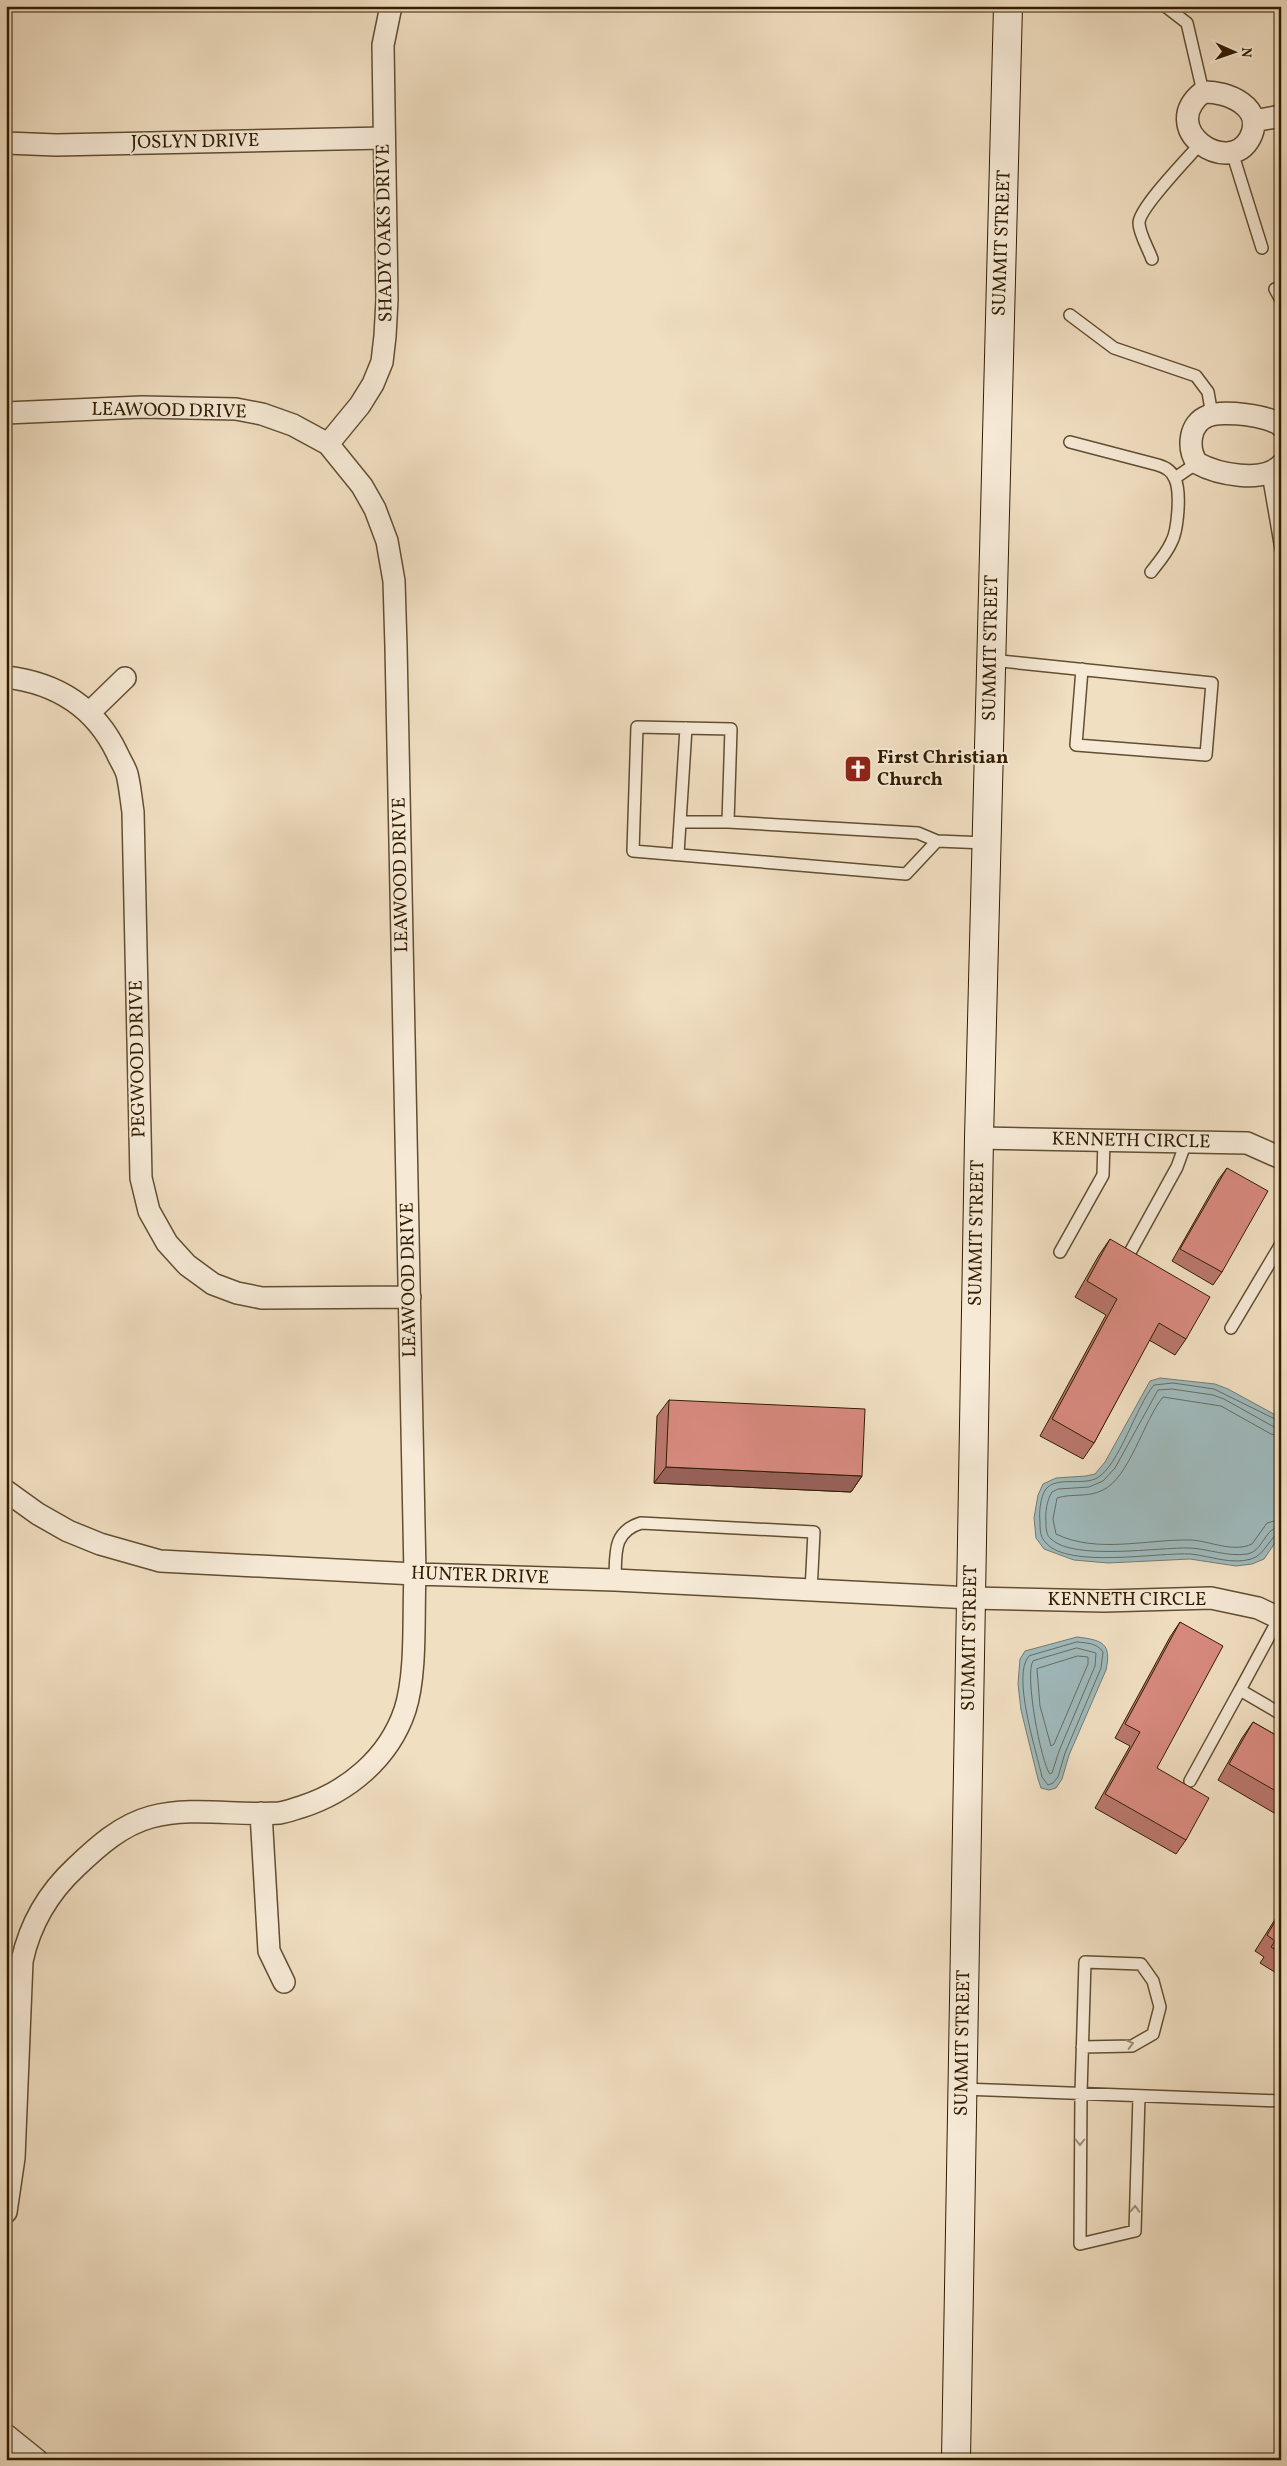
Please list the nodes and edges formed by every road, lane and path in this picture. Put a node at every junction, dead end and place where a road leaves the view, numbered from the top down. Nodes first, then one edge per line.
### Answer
1 (392, 6) edge
2 (1008, 6) edge
3 (1165, 6) edge
4 (1203, 92) junction
5 (1281, 116) edge
6 (1254, 121) junction
7 (384, 138) junction
8 (6, 143) edge
9 (1200, 144) junction
10 (1232, 152) junction
11 (1262, 248) dead end
12 (1152, 259) dead end
13 (1275, 289) dead end
14 (1281, 300) edge
15 (1070, 316) dead end
16 (6, 413) edge
17 (1212, 415) junction
18 (1279, 421) edge
19 (1070, 442) dead end
20 (328, 444) junction
21 (1197, 463) junction
22 (1274, 469) edge
23 (1175, 478) junction
24 (1281, 549) edge
25 (1151, 572) dead end
26 (991, 660) junction
27 (1082, 669) junction
28 (6, 677) edge
29 (125, 678) dead end
30 (90, 712) junction
31 (686, 728) junction
32 (680, 822) junction
33 (728, 822) junction
34 (938, 841) junction
35 (986, 843) junction
36 (678, 854) junction
37 (979, 1138) junction
38 (1104, 1140) junction
39 (1186, 1142) junction
40 (1281, 1158) edge
41 (1281, 1244) edge
42 (1060, 1252) dead end
43 (1128, 1256) edge
44 (410, 1297) junction
45 (1231, 1328) dead end
46 (6, 1491) edge
47 (415, 1574) junction
48 (615, 1580) junction
49 (811, 1591) junction
50 (971, 1598) junction
51 (1280, 1619) edge
52 (1240, 1690) junction
53 (1281, 1714) edge
54 (1190, 1781) dead end
55 (261, 1813) junction
56 (14, 1962) edge
57 (284, 1982) dead end
58 (1082, 2047) junction
59 (962, 2089) junction
60 (1080, 2094) junction
61 (1139, 2096) junction
62 (1281, 2101) edge
63 (6, 2212) edge
64 (6, 2435) edge
65 (37, 2460) edge
66 (956, 2460) edge

1 - 7 street, SHADY OAKS DRIVE
2 - 26 main road, SUMMIT STREET
3 - 4 lane
4 - 6 street
4 - 9 street
5 - 6 street
6 - 10 street
7 - 8 street, JOSLYN DRIVE
7 - 20 street, SHADY OAKS DRIVE
9 - 10 street
9 - 12 lane
10 - 11 lane
13 - 14 lane
15 - 17 lane
16 - 20 street, LEAWOOD DRIVE
17 - 18 street
17 - 21 street
19 - 23 lane
20 - 44 street, LEAWOOD DRIVE
21 - 22 street
21 - 23 lane
22 - 24 lane
23 - 25 lane
26 - 27 lane
26 - 35 main road, SUMMIT STREET
27 - 27 lane
28 - 30 street, PEGWOOD DRIVE
29 - 30 street
30 - 44 street, PEGWOOD DRIVE
31 - 32 lane
31 - 33 lane
31 - 36 lane
32 - 33 lane
32 - 36 lane
33 - 34 lane
34 - 35 lane
34 - 36 lane
35 - 37 main road, SUMMIT STREET
37 - 38 street, KENNETH CIRCLE
37 - 50 main road, SUMMIT STREET
38 - 39 street, KENNETH CIRCLE
38 - 42 lane
39 - 40 street, KENNETH CIRCLE
39 - 43 lane
41 - 45 lane
44 - 47 street, LEAWOOD DRIVE
46 - 47 street, HUNTER DRIVE
47 - 48 street, HUNTER DRIVE
47 - 55 street, LEAWOOD DRIVE
48 - 49 street, HUNTER DRIVE
48 - 49 lane
49 - 50 street, HUNTER DRIVE
50 - 51 street, KENNETH CIRCLE
50 - 59 main road, SUMMIT STREET
51 - 52 lane
52 - 53 lane
52 - 54 lane
55 - 56 street, LEAWOOD DRIVE
55 - 57 street
56 - 63 street, LEAWOOD DRIVE
58 -> 58 lane
58 - 60 lane
59 - 60 lane
59 - 66 main road, SUMMIT STREET
60 - 61 lane
60 -> 61 lane
61 - 62 lane
64 - 65 street

